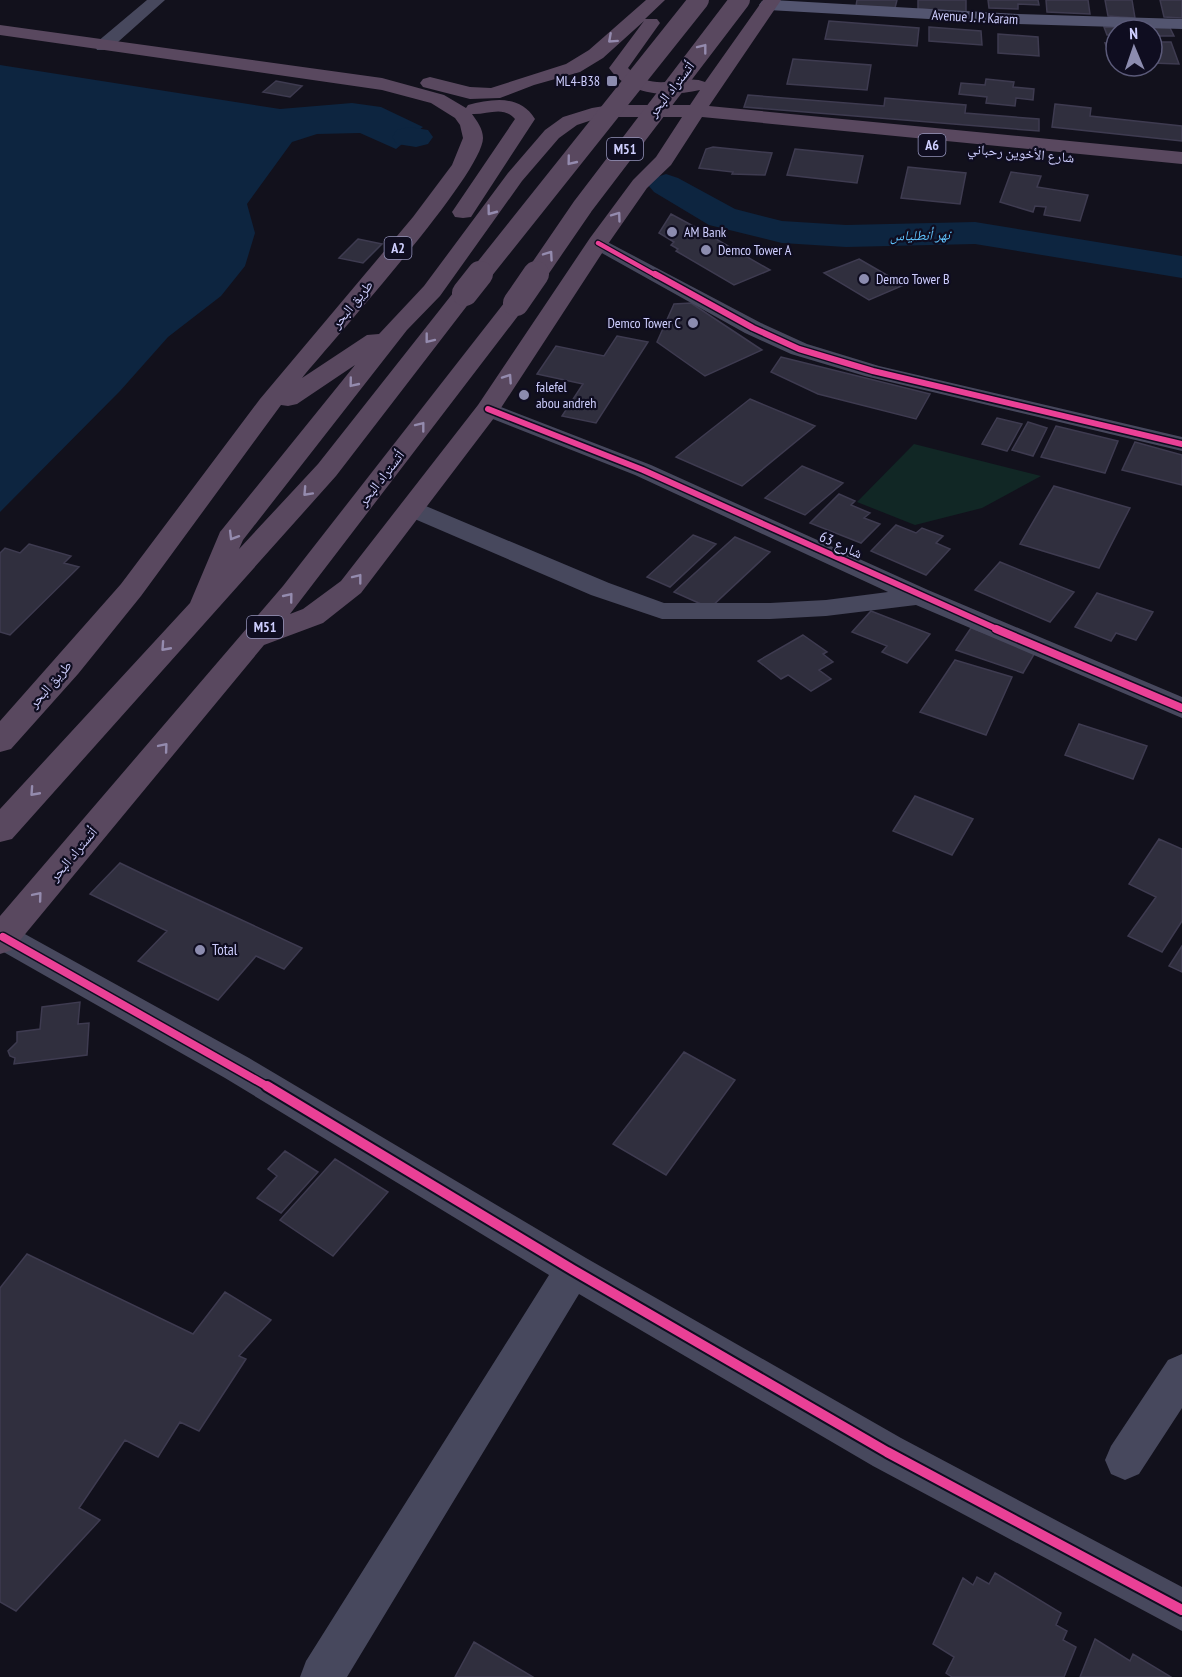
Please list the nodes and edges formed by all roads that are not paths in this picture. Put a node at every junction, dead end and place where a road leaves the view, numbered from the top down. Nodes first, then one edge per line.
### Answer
1 (157, 0) edge
2 (656, 0) edge
3 (668, 0) edge
4 (699, 0) edge
5 (741, 0) edge
6 (770, 3) edge
7 (1182, 24) edge
8 (0, 30) edge
9 (103, 46) junction
10 (320, 77) junction
11 (715, 81) junction
12 (696, 111) junction
13 (465, 116) junction
14 (683, 134) junction
15 (1182, 158) edge
16 (1182, 170) edge
17 (515, 177) junction
18 (640, 184) junction
19 (598, 243) junction
20 (432, 291) junction
21 (399, 325) junction
22 (270, 403) junction
23 (488, 409) junction
24 (1182, 444) edge
25 (412, 509) junction
26 (919, 596) junction
27 (204, 604) junction
28 (255, 638) junction
29 (1182, 708) edge
30 (0, 741) edge
31 (0, 830) edge
32 (1, 939) edge
33 (573, 1270) junction
34 (1182, 1372) edge
35 (1125, 1460) dead end
36 (1182, 1610) edge
37 (322, 1677) edge

1 - 9 street
2 -> 10 highway
3 - 11 highway
4 -> 27 highway, M51, bridge
28 -> 5 highway, أتستراد البحر / M51, bridge
6 - 7 street, Avenue J. P. Karam
6 - 11 highway
8 - 9 highway
9 - 10 highway
10 - 13 highway
11 - 12 highway
12 - 14 highway
12 - 15 highway, شارع الأخوين رحباني / A6
12 - 17 highway, شارع الأخوين رحباني
13 - 20 highway
13 - 22 highway, طريق البحر / A2
14 - 16 highway, شارع الأخوين رحباني / A6
14 - 18 highway
17 - 18 highway
17 -> 20 highway
19 -> 18 highway
23 -> 19 highway
19 - 24 street
20 - 21 highway
21 - 22 highway
21 -> 27 highway
22 - 30 highway, طريق البحر / A2
23 - 25 highway
23 - 26 street, شارع 63
25 - 26 street
28 -> 25 highway
26 - 29 street, شارع 63
27 -> 31 highway, M51
32 -> 28 highway, أتستراد البحر / M51
32 - 33 street
33 - 36 street
33 - 37 street
34 - 35 street

